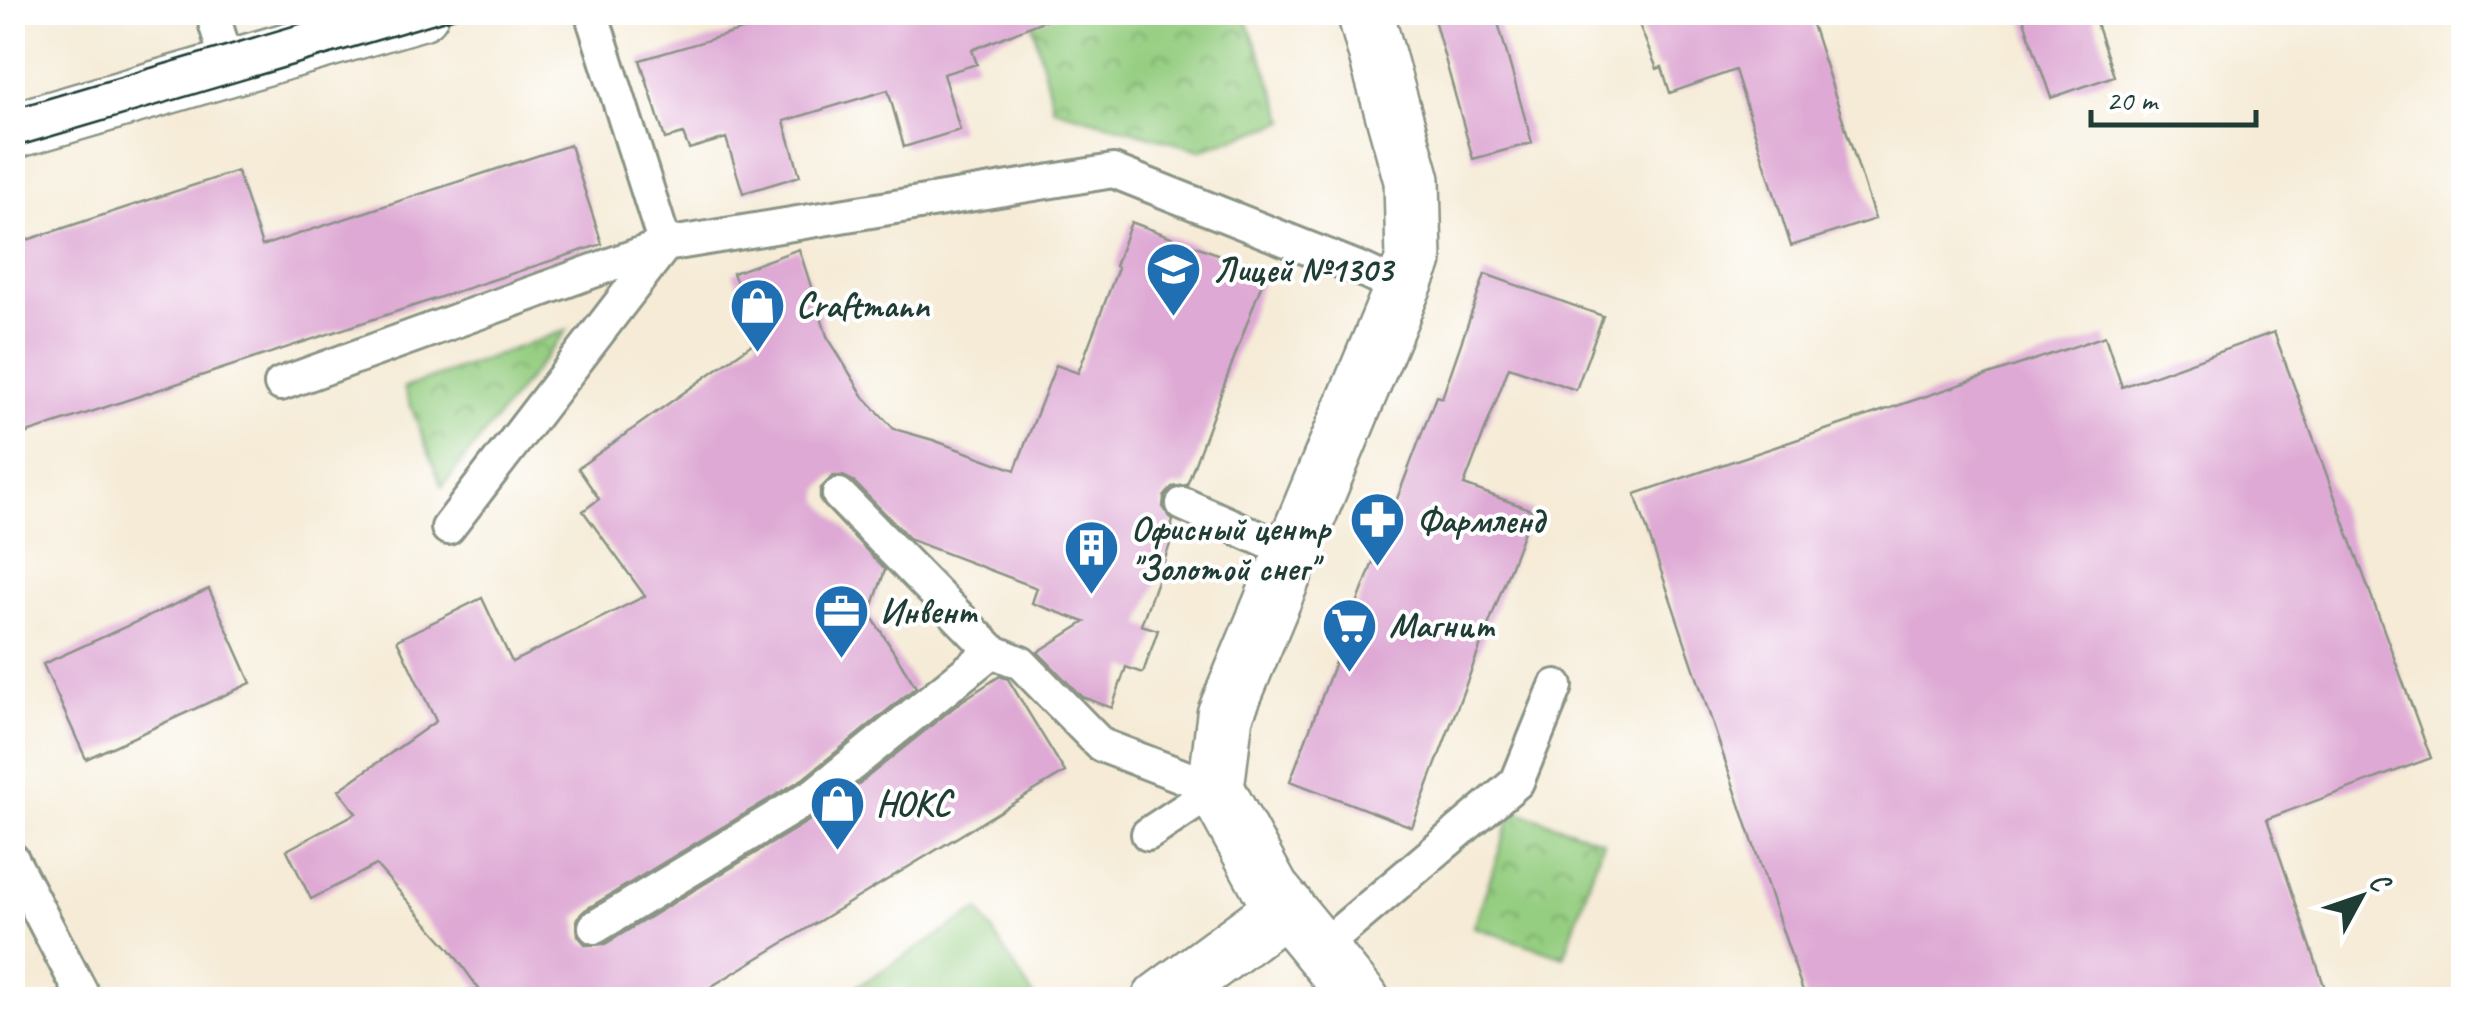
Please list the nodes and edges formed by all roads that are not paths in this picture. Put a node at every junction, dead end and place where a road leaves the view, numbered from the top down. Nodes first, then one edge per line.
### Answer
1 (212, 12) edge
2 (421, 12) edge
3 (590, 12) edge
4 (1365, 12) edge
5 (229, 68) junction
6 (12, 131) edge
7 (665, 245) junction
8 (1403, 289) junction
9 (281, 384) dead end
10 (839, 495) dead end
11 (1183, 504) dead end
12 (448, 528) dead end
13 (1292, 553) junction
14 (992, 651) junction
15 (1556, 686) dead end
16 (1216, 789) junction
17 (1148, 834) dead end
18 (12, 859) edge
19 (1286, 907) junction
20 (595, 927) dead end
21 (1320, 948) junction
22 (85, 1000) edge
23 (1160, 1000) edge
24 (1361, 1000) edge

1 - 5 lane
2 - 5 street
3 - 7 lane
4 - 8 street
5 - 6 street
7 - 8 lane
7 - 9 lane
7 - 12 lane
8 - 13 street
10 - 14 lane
11 - 13 lane
13 - 16 street
14 - 16 lane
14 - 20 lane
15 - 21 lane
16 - 17 lane
16 - 19 street
18 - 22 lane
19 - 21 street
19 - 23 street
21 - 24 street

